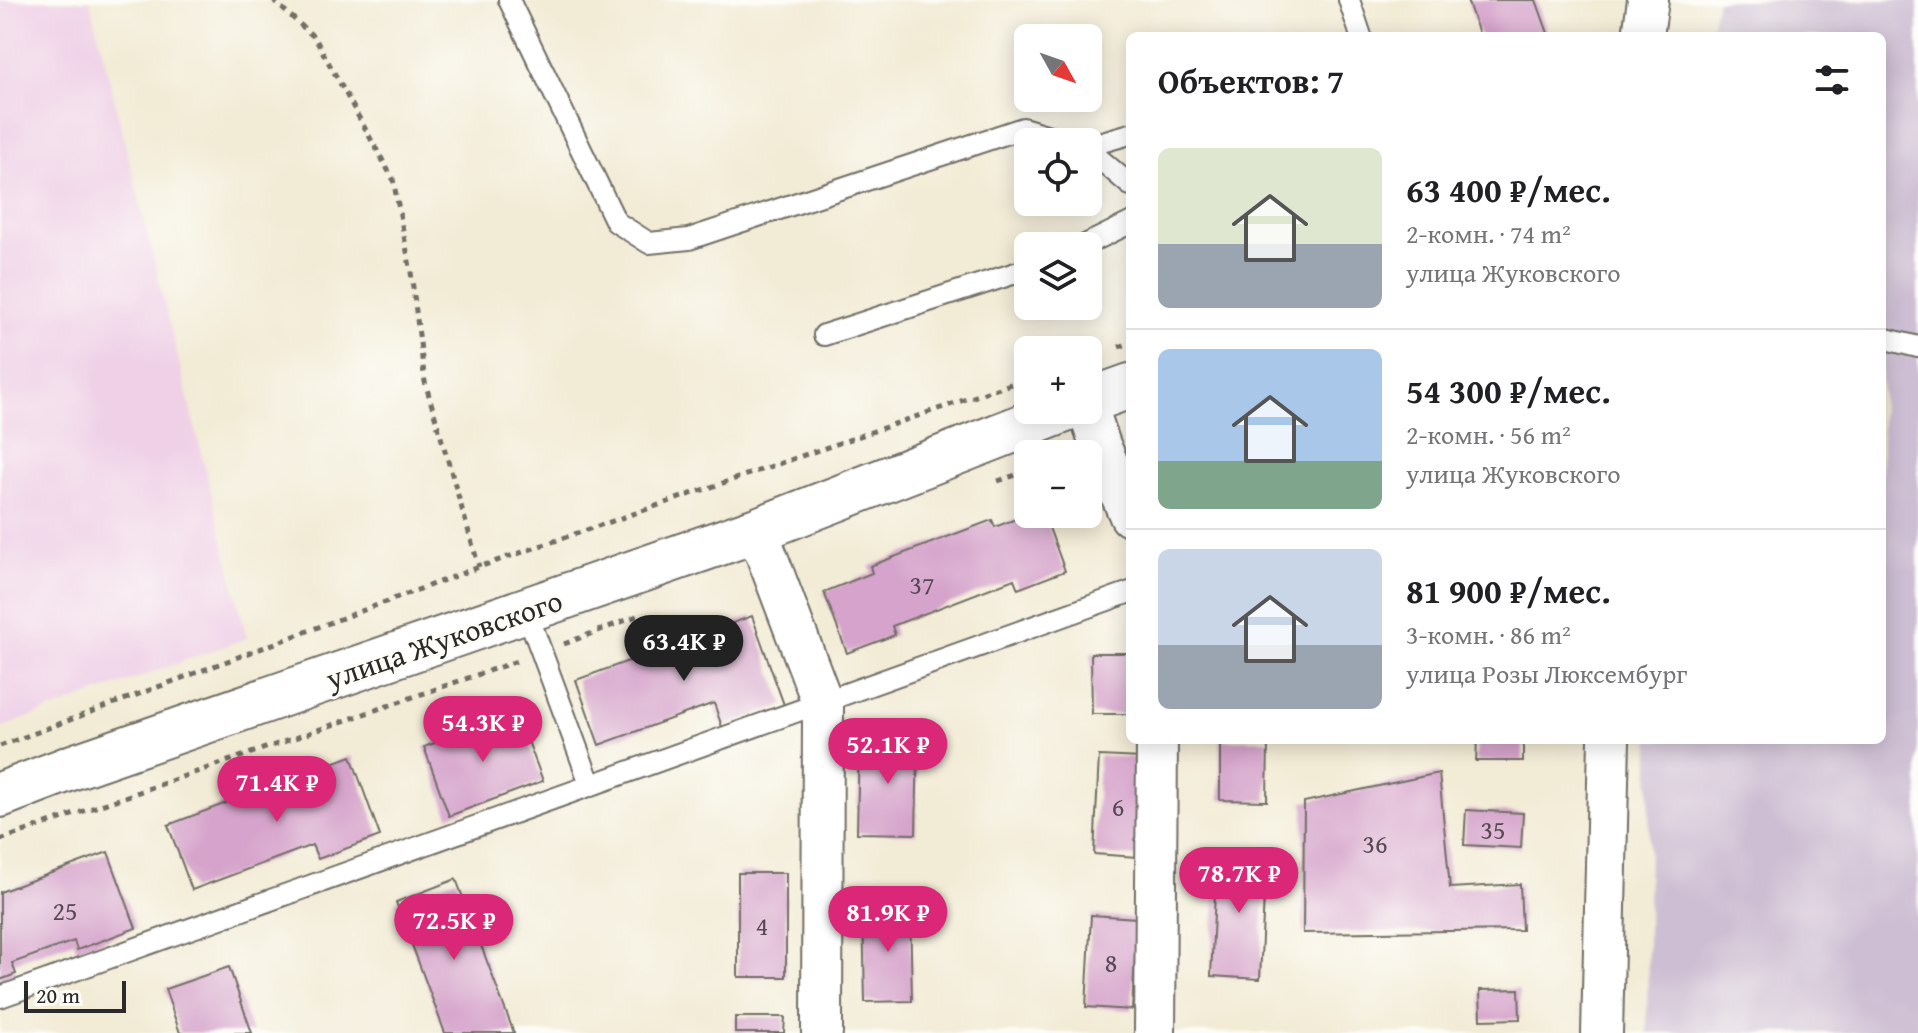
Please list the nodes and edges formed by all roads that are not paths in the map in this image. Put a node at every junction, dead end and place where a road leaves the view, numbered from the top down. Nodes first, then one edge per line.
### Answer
1 (509, 0) edge
2 (1349, 0) edge
3 (1648, 0) edge
4 (1360, 32) edge
5 (1644, 32) edge
6 (1014, 131) edge
7 (1126, 135) edge
8 (1102, 143) edge
9 (1102, 160) edge
10 (1126, 181) edge
11 (1126, 225) edge
12 (1102, 237) edge
13 (1014, 274) edge
14 (824, 335) dead end
15 (1886, 339) edge
16 (1918, 347) edge
17 (1126, 387) edge
18 (1102, 396) edge
19 (1029, 424) edge
20 (1093, 424) edge
21 (1126, 507) edge
22 (757, 530) junction
23 (1126, 593) edge
24 (526, 610) junction
25 (823, 704) junction
26 (1157, 744) edge
27 (1609, 744) edge
28 (591, 786) junction
29 (0, 795) edge
30 (0, 997) edge
31 (1605, 1032) edge
32 (822, 1033) edge
33 (1155, 1033) edge

1 - 6 lane
2 - 4 lane
3 - 5 street
7 - 8 lane
9 - 10 lane
11 - 12 lane
13 - 14 lane
15 - 16 lane
17 - 18 street
19 - 22 street, улица Жуковского
20 - 21 street
22 - 24 street, улица Жуковского
22 - 25 street
23 - 25 lane
24 - 28 lane
24 - 29 street, улица Жуковского
25 - 28 lane
25 - 32 street
26 - 33 street
27 - 31 street
28 - 30 lane

